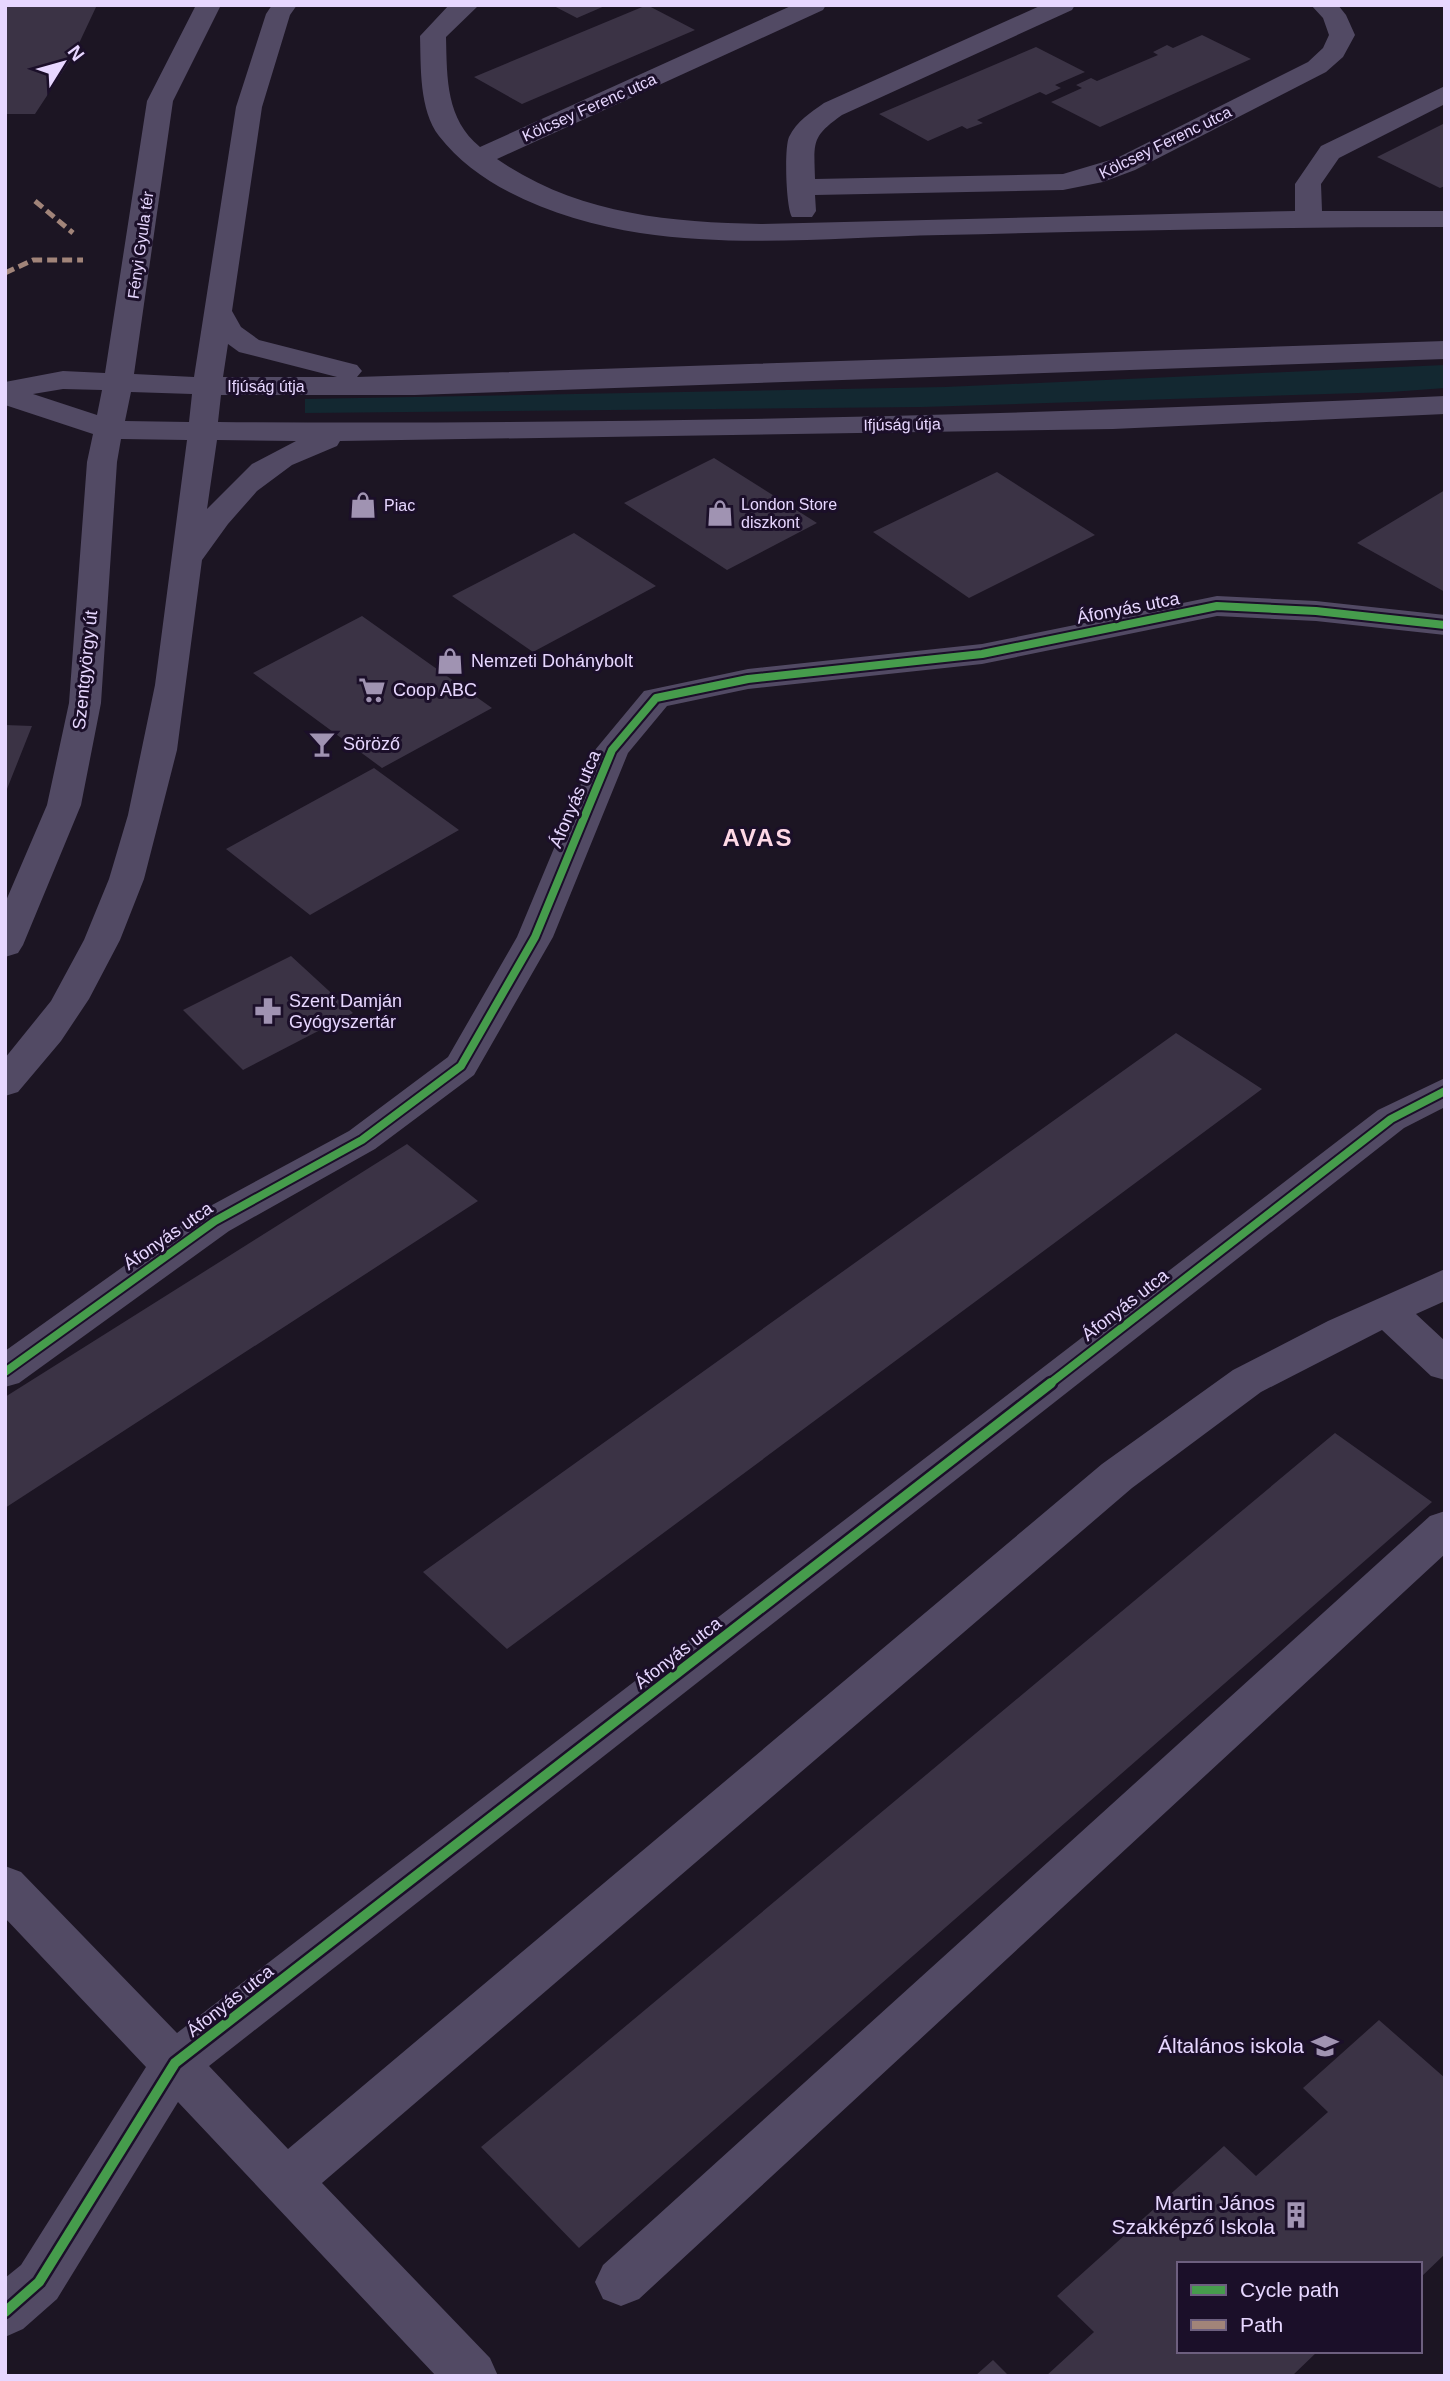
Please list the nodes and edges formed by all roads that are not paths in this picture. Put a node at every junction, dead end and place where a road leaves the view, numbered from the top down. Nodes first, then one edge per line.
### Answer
1 (209, 5) edge
2 (285, 5) edge
3 (467, 5) edge
4 (814, 5) edge
5 (1063, 5) edge
6 (1323, 5) edge
7 (1445, 94) edge
8 (478, 158) junction
9 (800, 187) junction
10 (1308, 218) junction
11 (1445, 219) edge
12 (803, 230) junction
13 (219, 312) junction
14 (1445, 350) edge
15 (117, 383) junction
16 (207, 386) junction
17 (415, 386) junction
18 (5, 391) edge
19 (5, 396) edge
20 (1445, 405) edge
21 (109, 430) junction
22 (202, 432) junction
23 (359, 432) junction
24 (186, 561) junction
25 (1445, 625) edge
26 (5, 945) edge
27 (5, 1083) edge
28 (1445, 1091) edge
29 (1445, 1284) edge
30 (1387, 1311) junction
31 (1445, 1365) edge
32 (5, 1372) edge
33 (1445, 1528) edge
34 (6, 1888) edge
35 (175, 2063) junction
36 (287, 2182) junction
37 (621, 2282) dead end
38 (5, 2312) edge
39 (472, 2376) edge

1 - 15 street, Fényi Gyula tér
2 - 13 street
3 - 8 street
4 - 8 street, Kölcsey Ferenc utca
5 - 9 street
6 - 9 street, Kölcsey Ferenc utca
7 - 10 street
8 - 12 street
9 - 12 street
10 - 11 street
10 - 12 street
13 - 16 street
13 - 17 street, Ifjúság útja
14 - 17 street, Ifjúság útja
15 - 16 street, Ifjúság útja
15 - 18 street
15 - 21 street, Szentgyörgy út
16 - 17 street, Ifjúság útja
16 - 22 street
19 - 21 street
20 - 23 street, Ifjúság útja
21 - 22 street, Ifjúság útja
21 - 26 street, Szentgyörgy út
22 - 23 street, Ifjúság útja
22 - 24 street
23 - 24 street, Ifjúság útja
24 - 27 street
25 - 32 street, Áfonyás utca
28 - 35 street, Áfonyás utca
29 - 30 street
30 - 31 street
30 - 36 street
33 - 37 street
34 - 35 street
35 - 36 street
35 - 38 street, Áfonyás utca
36 - 39 street

